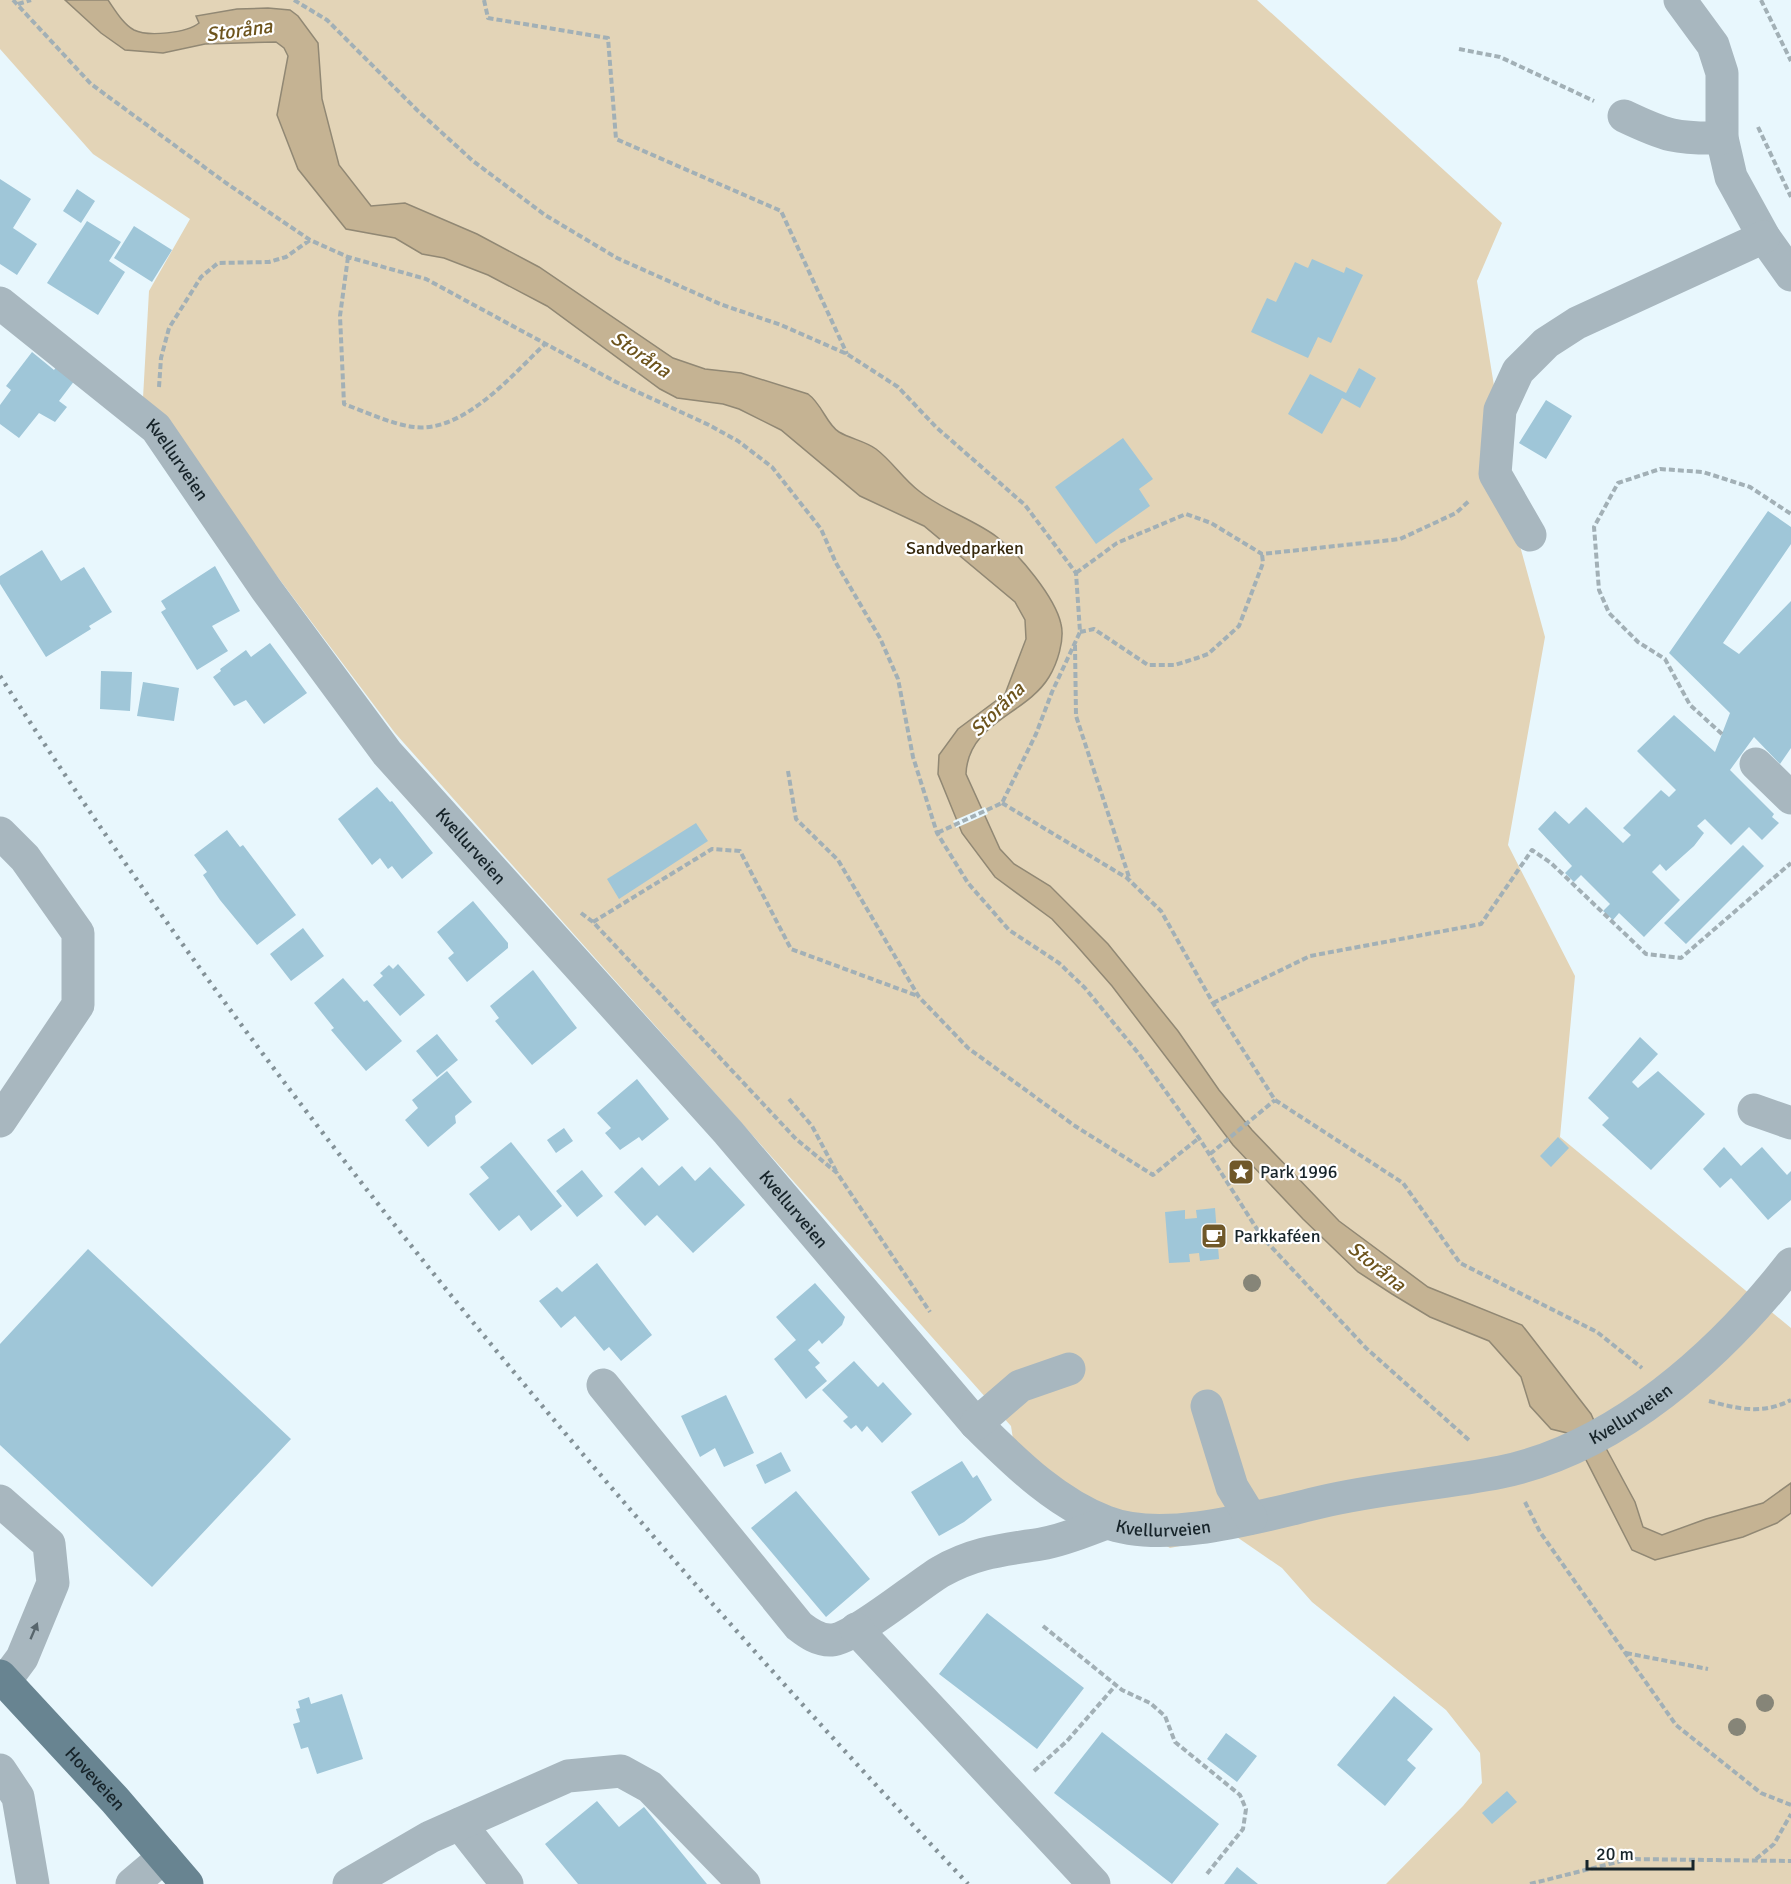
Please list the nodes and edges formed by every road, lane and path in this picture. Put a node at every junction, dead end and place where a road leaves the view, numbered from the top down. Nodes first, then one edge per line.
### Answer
1 (13, 0) edge
2 (31, 0) edge
3 (294, 0) edge
4 (484, 0) edge
5 (1680, 0) edge
6 (1761, 0) edge
7 (18, 4) junction
8 (1459, 49) dead end
9 (1791, 61) edge
10 (1624, 116) joint
11 (1722, 138) junction
12 (1764, 237) junction
13 (310, 240) junction
14 (348, 257) junction
15 (1791, 275) edge
16 (0, 303) edge
17 (546, 343) junction
18 (847, 354) junction
19 (156, 428) junction
20 (1495, 474) junction
21 (1791, 514) edge
22 (1530, 535) dead end
23 (1262, 554) junction
24 (1076, 573) junction
25 (1080, 632) junction
26 (1076, 640) junction
27 (1722, 734) dead end
28 (1756, 764) dead end
29 (788, 771) dead end
30 (1791, 798) edge
31 (1002, 803) junction
32 (0, 833) edge
33 (937, 833) junction
34 (1791, 863) edge
35 (1130, 881) junction
36 (920, 997) junction
37 (1214, 1003) junction
38 (789, 1099) dead end
39 (1275, 1100) junction
40 (1754, 1110) dead end
41 (0, 1121) edge
42 (1791, 1123) edge
43 (1199, 1138) junction
44 (1210, 1155) junction
45 (837, 1173) junction
46 (1791, 1264) edge
47 (933, 1317) dead end
48 (1069, 1368) dead end
49 (1652, 1375) dead end
50 (603, 1385) dead end
51 (1702, 1398) dead end
52 (1791, 1400) edge
53 (1207, 1406) dead end
54 (976, 1424) junction
55 (1475, 1445) dead end
56 (1523, 1498) dead end
57 (0, 1501) edge
58 (1251, 1518) junction
59 (1106, 1523) junction
60 (1043, 1626) dead end
61 (856, 1629) junction
62 (1625, 1653) junction
63 (1708, 1669) dead end
64 (2, 1679) edge
65 (1116, 1685) junction
66 (0, 1770) edge
67 (1011, 1795) junction
68 (1791, 1805) edge
69 (1791, 1814) edge
70 (460, 1824) junction
71 (164, 1857) junction
72 (1756, 1859) junction
73 (1791, 1861) edge
74 (1206, 1875) dead end
75 (33, 1884) edge
76 (132, 1884) edge
77 (187, 1884) edge
78 (349, 1884) edge
79 (507, 1884) edge
80 (744, 1884) edge
81 (1094, 1884) edge
82 (1530, 1884) edge

1 - 7 path
2 - 7 path
3 - 18 path
4 - 18 path
5 - 11 street
6 - 9 path
7 - 13 path
8 - 10 path
10 - 11 street
11 - 12 street
12 - 15 street
12 - 20 street
13 - 14 path
13 - 19 path
14 - 17 path
14 - 17 path
16 - 19 street, Kvellurveien
17 - 33 path
18 - 24 path
19 - 54 street, Kvellurveien
20 - 22 street
20 - 23 path
21 - 27 path
23 - 24 path
23 - 25 path
24 - 25 path
25 - 26 path
26 - 31 path
26 - 35 path
28 - 30 street
29 - 36 path
31 - 33 path
31 - 35 path
32 - 41 street
33 - 43 path
34 - 37 path
35 - 37 path
36 - 43 path
36 - 45 path
37 - 39 path
38 - 45 path
39 - 44 path
39 - 49 path
40 - 42 street
43 - 44 path
44 - 55 path
45 - 47 path
46 - 58 street, Kvellurveien
48 - 54 street
50 - 61 street
51 - 52 path
53 - 58 street
54 - 59 street, Kvellurveien
56 - 62 path
64 -> 57 street
58 - 59 street, Kvellurveien
59 - 61 street
60 - 65 path
61 - 67 street
62 - 63 path
62 - 68 path
64 - 71 main road, Hoveveien
65 - 67 path
65 - 74 path
66 - 75 street
67 - 81 street
69 - 72 path
70 - 78 street
70 - 79 street
70 - 80 street
71 - 76 street
71 - 77 main road, Hoveveien
72 - 73 path
72 - 82 path

